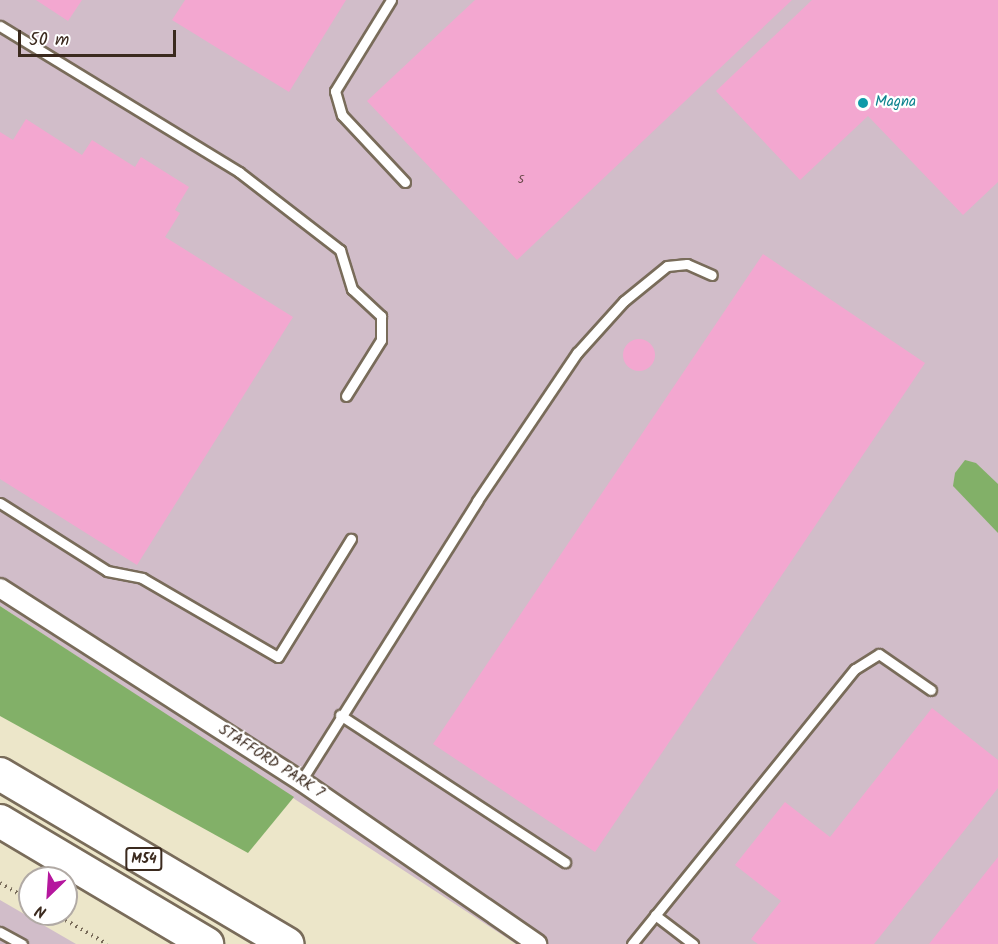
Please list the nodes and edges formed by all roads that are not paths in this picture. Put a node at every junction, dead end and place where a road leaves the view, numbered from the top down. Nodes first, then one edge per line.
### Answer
1 (391, 0) edge
2 (0, 26) edge
3 (405, 182) dead end
4 (712, 275) dead end
5 (346, 396) dead end
6 (0, 503) edge
7 (351, 539) dead end
8 (0, 588) edge
9 (932, 690) dead end
10 (340, 716) junction
11 (0, 774) edge
12 (301, 781) junction
13 (0, 821) edge
14 (565, 862) dead end
15 (655, 915) junction
16 (0, 932) edge
17 (22, 944) edge
18 (207, 944) edge
19 (288, 944) edge
20 (537, 944) edge
21 (632, 944) edge
22 (693, 944) edge

1 - 3 lane
2 - 5 lane
4 - 10 lane
6 - 7 lane
8 - 12 street, STAFFORD PARK 7
9 - 15 lane
10 - 12 lane
10 - 14 lane
11 - 19 highway, M54
12 - 20 street, STAFFORD PARK 7
13 - 18 highway, M54
15 - 21 lane
15 - 22 lane
16 - 17 lane

